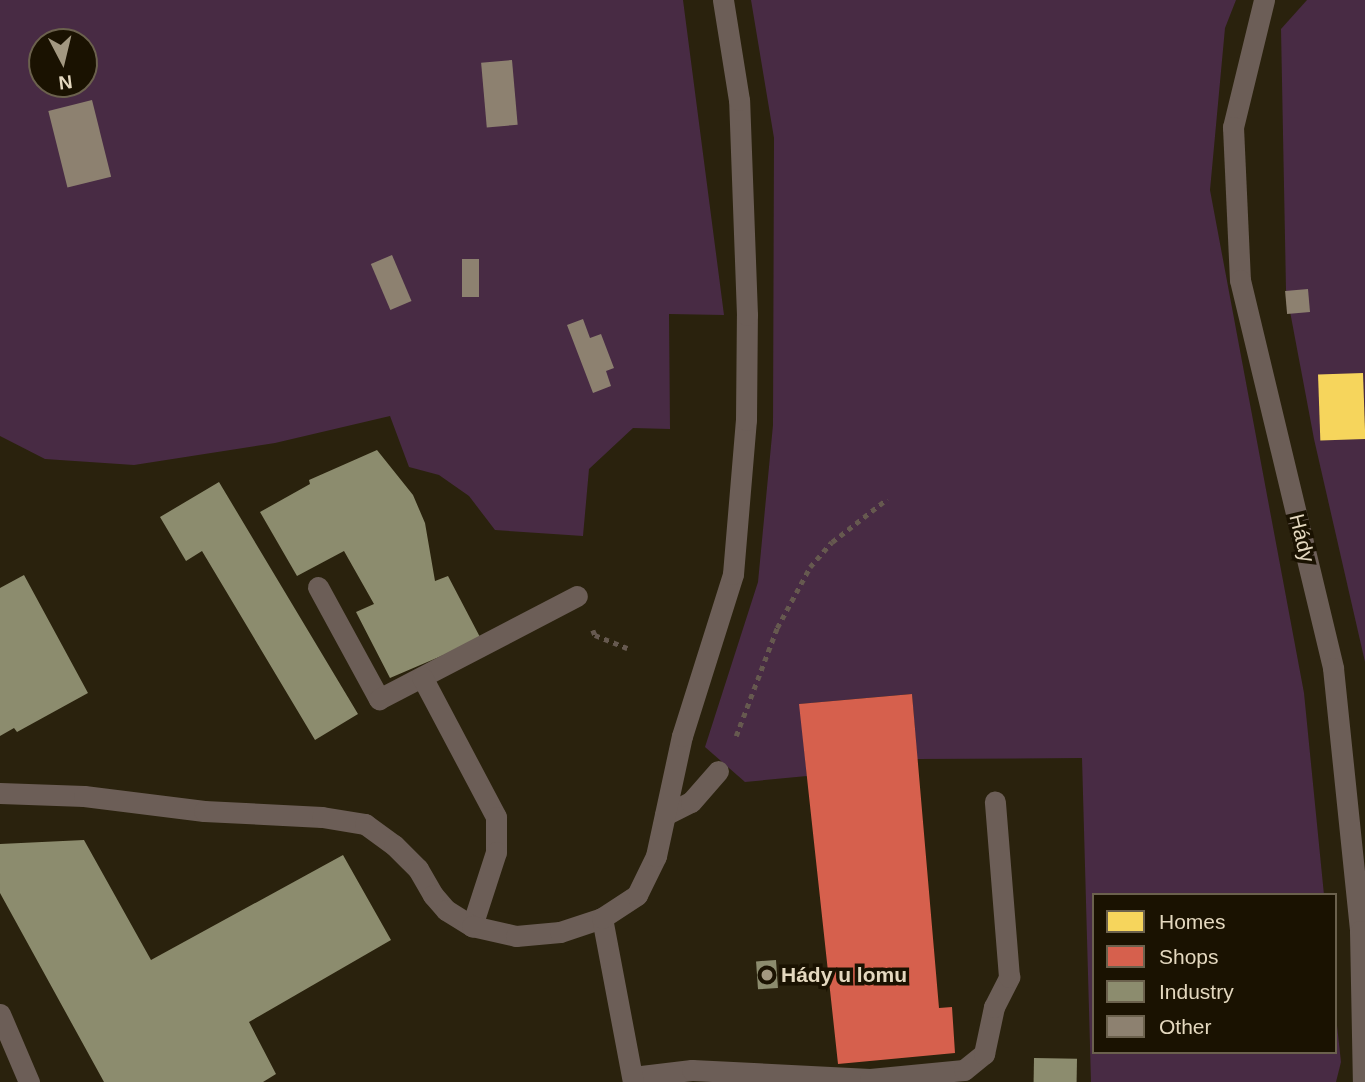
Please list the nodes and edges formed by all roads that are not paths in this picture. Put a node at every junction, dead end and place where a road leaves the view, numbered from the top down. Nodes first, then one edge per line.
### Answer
1 (723, 0) edge
2 (1264, 0) edge
3 (318, 587) dead end
4 (577, 596) dead end
5 (422, 677) junction
6 (718, 771) road end
7 (0, 793) edge
8 (995, 802) dead end
9 (665, 814) junction
10 (603, 918) junction
11 (472, 926) junction
12 (0, 1014) edge
13 (633, 1079) edge
14 (29, 1082) edge
15 (1363, 1082) edge

1 - 9 lane
2 - 15 lane, Hády
3 - 5 lane
4 - 5 lane
5 - 11 lane
6 - 9 lane
7 - 11 lane
8 - 13 lane
9 - 10 lane
10 - 11 lane
10 - 13 lane
12 - 14 lane

